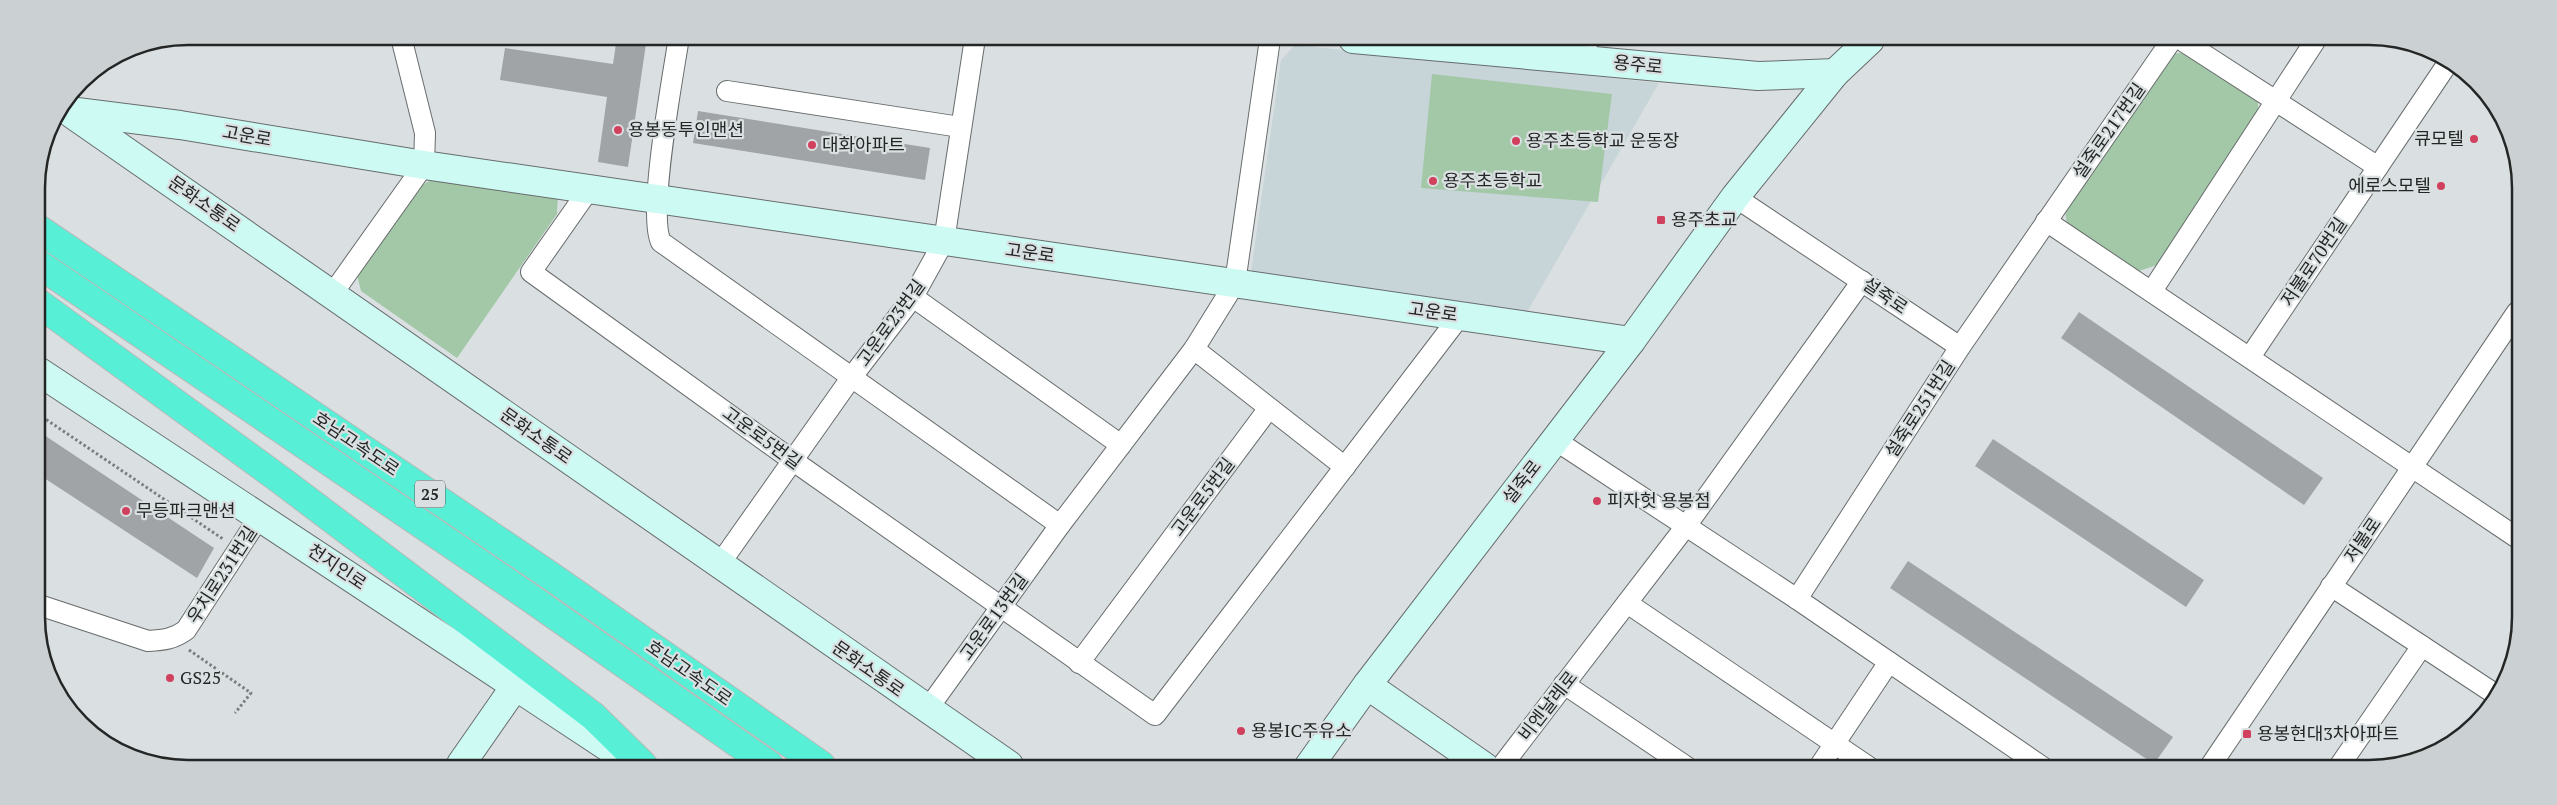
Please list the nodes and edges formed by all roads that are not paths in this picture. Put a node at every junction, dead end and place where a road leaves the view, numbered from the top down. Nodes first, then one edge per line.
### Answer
1 (403, 45) edge
2 (677, 45) edge
3 (974, 45) edge
4 (1269, 45) edge
5 (1480, 45) edge
6 (1865, 45) edge
7 (2168, 45) edge
8 (2189, 45) edge
9 (2312, 45) edge
10 (1586, 50) edge
11 (2445, 67) edge
12 (1835, 73) junction
13 (727, 92) dead end
14 (2276, 101) junction
15 (69, 109) edge
16 (68, 110) edge
17 (960, 127) junction
18 (424, 166) junction
19 (2378, 166) junction
20 (590, 188) junction
21 (1735, 197) junction
22 (656, 199) junction
23 (2046, 221) junction
24 (45, 233) edge
25 (944, 241) junction
26 (45, 268) edge
27 (1862, 281) junction
28 (1235, 283) junction
29 (2152, 291) junction
30 (333, 293) junction
31 (913, 297) junction
32 (45, 308) edge
33 (1460, 316) junction
34 (2512, 319) edge
35 (1631, 341) junction
36 (1960, 346) junction
37 (1194, 349) junction
38 (2250, 357) junction
39 (45, 376) edge
40 (851, 378) junction
41 (1269, 408) junction
42 (1554, 440) junction
43 (1122, 445) junction
44 (792, 460) junction
45 (1345, 467) junction
46 (2413, 467) junction
47 (260, 516) junction
48 (1060, 525) junction
49 (1686, 526) junction
50 (2512, 534) edge
51 (719, 565) junction
52 (2331, 586) junction
53 (1796, 599) junction
54 (1627, 603) junction
55 (45, 607) edge
56 (1001, 607) junction
57 (2422, 646) junction
58 (1889, 662) junction
59 (1078, 663) junction
60 (1564, 684) junction
61 (516, 685) junction
62 (1367, 685) junction
63 (2492, 691) edge
64 (927, 710) junction
65 (1834, 744) junction
66 (464, 760) edge
67 (627, 760) edge
68 (638, 760) edge
69 (762, 760) edge
70 (814, 760) edge
71 (1000, 760) edge
72 (1313, 760) edge
73 (1476, 760) edge
74 (1506, 760) edge
75 (1677, 760) edge
76 (1824, 760) edge
77 (1858, 760) edge
78 (2032, 760) edge
79 (2214, 760) edge
80 (2344, 760) edge

1 - 18 street
2 - 22 street
3 - 17 street
4 - 28 street
5 - 10 street, 용주로
6 - 12 street, 설죽로
7 - 23 street, 설죽로217번길
8 - 14 street
9 - 14 street
10 - 12 street, 용주로
11 - 19 street
12 - 21 street, 설죽로
13 - 17 street
14 - 19 street
14 - 29 street
15 - 18 street, 고운로
16 - 30 street, 문화소통로
17 - 25 street
18 - 20 street, 고운로
18 - 30 street
19 - 38 street, 저불로70번길
20 - 22 street, 고운로
20 - 44 street, 고운로5번길
21 - 27 street, 설죽로
21 - 35 street, 설죽로
22 - 25 street, 고운로
22 - 40 street, 고운로23번길
23 - 29 street
23 - 36 street, 설죽로251번길
24 - 70 highway, 호남고속도로 / 25
25 - 28 street, 고운로
25 - 31 street, 고운로23번길
26 - 69 highway, 호남고속도로 / 25
27 - 36 street, 설죽로
27 - 49 street
28 - 33 street, 고운로
28 - 37 street, 고운로13번길
29 - 38 street
30 - 51 street, 문화소통로
31 - 40 street, 고운로23번길
31 - 43 street
32 - 68 highway
33 - 35 street, 고운로
33 - 45 street, 고운로5번길
34 - 46 street, 저불로
35 - 42 street, 설죽로
36 - 53 street, 설죽로251번길
37 - 41 street
37 - 43 street, 고운로13번길
38 - 46 street
39 - 47 street, 천지인로
40 - 44 street, 고운로23번길
40 - 48 street, 고운로23번길
41 - 45 street
41 - 59 street, 고운로5번길
42 - 49 street
42 - 62 street, 설죽로
43 - 48 street, 고운로13번길
44 - 51 street, 고운로23번길
44 - 56 street, 고운로5번길
45 - 59 street, 고운로5번길
46 - 50 street
46 - 52 street, 저불로
47 - 55 street, 우치로231번길
47 - 61 street, 천지인로
48 - 56 street, 고운로13번길
49 - 53 street
49 - 54 street
51 - 64 street, 문화소통로
52 - 57 street
52 - 79 street, 저불로
53 - 58 street
54 - 60 street, 비엔날레로
54 - 65 street
56 - 59 street, 고운로5번길
56 - 64 street, 고운로13번길
57 - 63 street
57 - 80 street
58 - 65 street
58 - 78 street
60 - 74 street, 비엔날레로
60 - 75 street
61 - 66 street
61 - 67 street, 천지인로
62 - 72 street, 설죽로
62 - 73 street
64 - 71 street, 문화소통로
65 - 76 street
65 - 77 street

